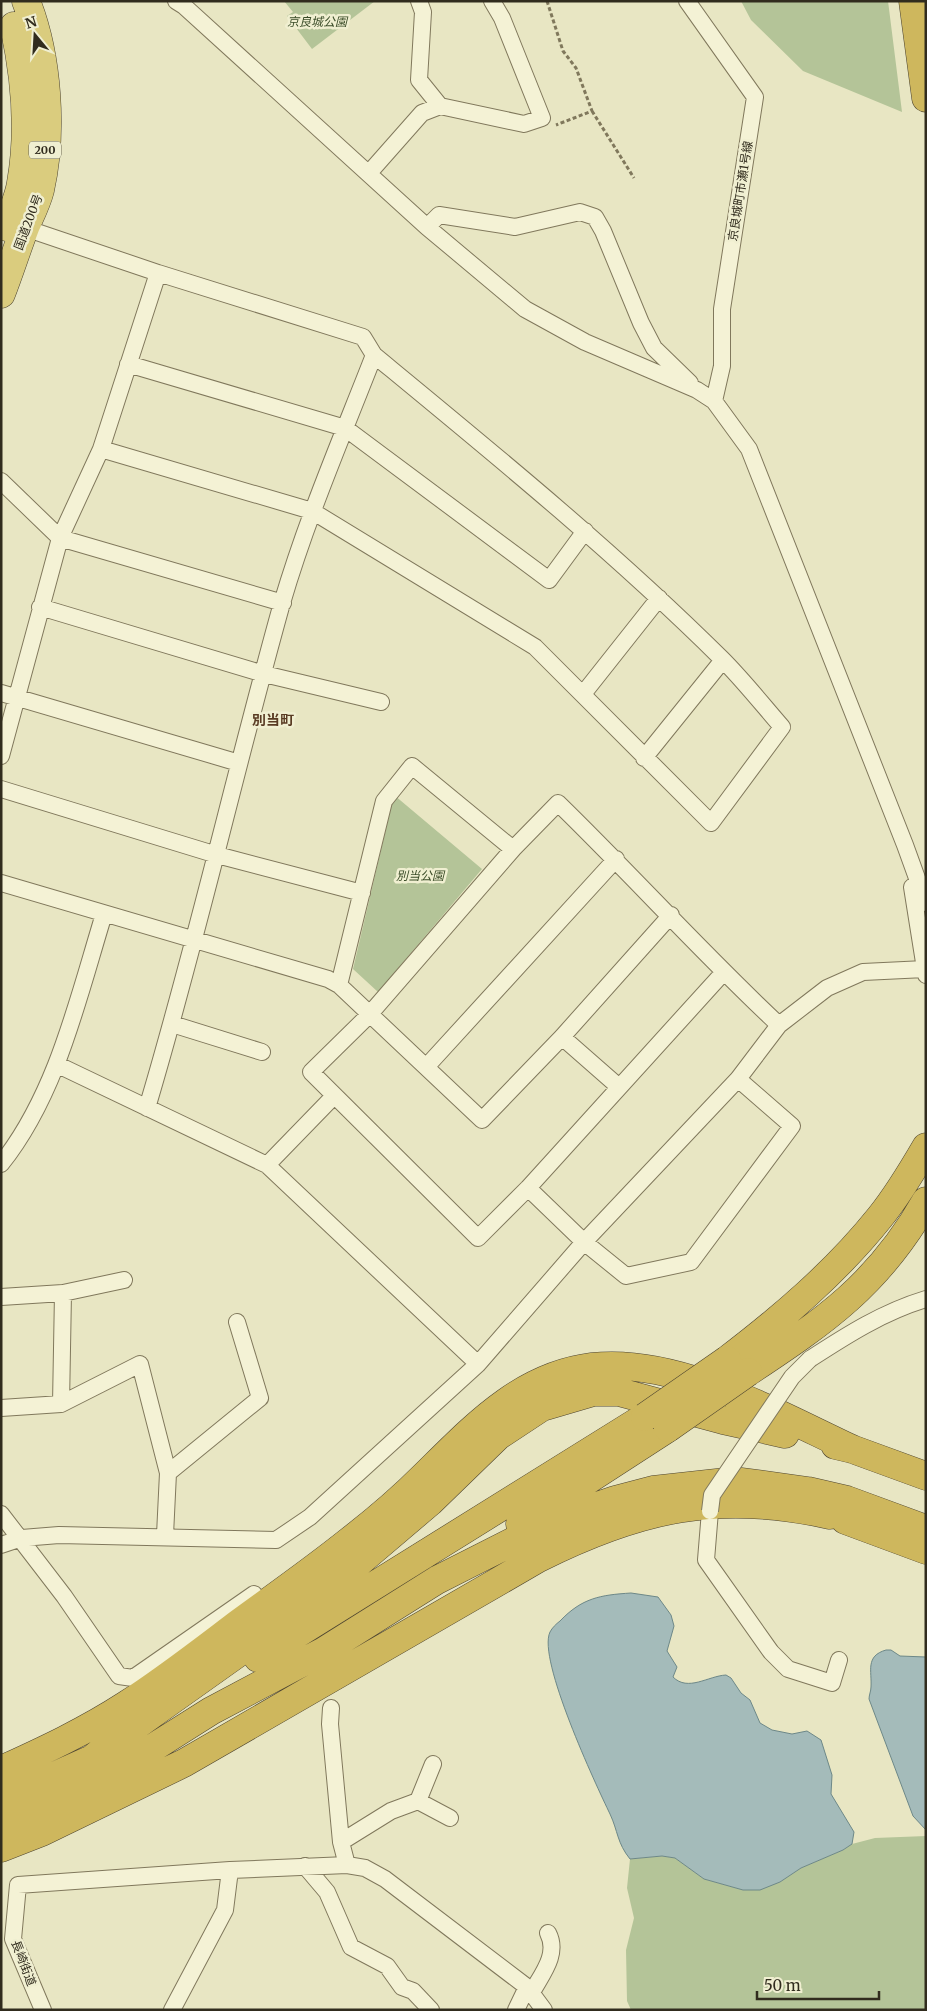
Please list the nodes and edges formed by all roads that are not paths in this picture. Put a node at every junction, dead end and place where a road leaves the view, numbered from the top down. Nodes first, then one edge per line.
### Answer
1 (7, 1) edge
2 (26, 1) edge
3 (176, 1) edge
4 (419, 1) edge
5 (492, 1) edge
6 (687, 1) edge
7 (913, 1) edge
8 (924, 1) edge
9 (926, 14) edge
10 (926, 98) edge
11 (440, 106) junction
12 (369, 173) junction
13 (427, 227) junction
14 (12, 231) edge
15 (158, 273) junction
16 (1, 294) edge
17 (374, 355) junction
18 (128, 364) junction
19 (697, 390) junction
20 (714, 401) junction
21 (345, 428) junction
22 (101, 449) junction
23 (1, 481) edge
24 (312, 511) junction
25 (585, 531) junction
26 (60, 538) junction
27 (659, 598) junction
28 (282, 603) junction
29 (40, 607) junction
30 (723, 660) junction
31 (264, 674) junction
32 (583, 694) junction
33 (9, 695) edge
34 (381, 702) dead end
35 (1, 756) edge
36 (644, 758) junction
37 (239, 763) junction
38 (1, 789) edge
39 (905, 845) junction
40 (513, 849) junction
41 (217, 855) junction
42 (616, 859) junction
43 (1, 883) edge
44 (362, 893) junction
45 (926, 903) edge
46 (104, 914) junction
47 (671, 915) junction
48 (194, 939) junction
49 (925, 972) edge
50 (723, 973) junction
51 (339, 985) junction
52 (369, 1015) junction
53 (172, 1024) junction
54 (779, 1025) junction
55 (562, 1037) junction
56 (262, 1052) dead end
57 (58, 1065) junction
58 (427, 1066) junction
59 (738, 1080) junction
60 (619, 1087) junction
61 (334, 1096) junction
62 (147, 1108) junction
63 (926, 1147) edge
64 (1, 1164) edge
65 (267, 1165) junction
66 (528, 1188) junction
67 (926, 1201) edge
68 (584, 1242) junction
69 (124, 1280) dead end
70 (63, 1294) junction
71 (1, 1298) edge
72 (926, 1299) edge
73 (237, 1322) dead end
74 (478, 1364) junction
75 (738, 1366) junction
76 (61, 1404) junction
77 (1, 1408) edge
78 (656, 1422) junction
79 (852, 1449) junction
80 (168, 1473) junction
81 (926, 1476) edge
82 (1, 1514) edge
83 (836, 1516) junction
84 (926, 1529) edge
85 (165, 1536) junction
86 (926, 1537) edge
87 (22, 1538) junction
88 (1, 1545) edge
89 (926, 1550) edge
90 (254, 1594) dead end
91 (324, 1651) junction
92 (839, 1660) dead end
93 (331, 1708) dead end
94 (118, 1739) junction
95 (433, 1764) dead end
96 (98, 1768) junction
97 (1, 1770) edge
98 (1, 1800) edge
99 (418, 1801) junction
100 (450, 1818) dead end
101 (1, 1826) edge
102 (341, 1842) junction
103 (1, 1848) edge
104 (347, 1865) junction
105 (305, 1866) junction
106 (230, 1870) junction
107 (548, 1933) dead end
108 (529, 1990) junction
109 (42, 2010) edge
110 (172, 2010) edge
111 (430, 2010) edge
112 (516, 2010) edge
113 (544, 2010) edge

1 - 14 highway, 国道200号 / 200
2 - 14 highway, 国道200号 / 200
3 - 12 street
4 - 11 street
5 - 11 street
6 - 20 street, 京良城町市瀬1号線
7 - 10 highway
8 - 9 highway
11 - 12 street
12 - 13 street
13 - 19 street
13 - 19 street
14 - 15 street
14 - 16 highway, 国道200号 / 200
15 - 17 street
15 - 18 street
17 - 21 street
17 - 25 street
18 - 21 street
18 - 22 street
19 - 20 street
20 - 39 street
21 - 24 street
21 - 25 street
22 - 24 street
22 - 26 street
23 - 26 street
24 - 28 street
24 - 32 street
25 - 27 street
26 - 28 street
26 - 29 street
27 - 30 street
27 - 32 street
28 - 31 street
29 - 31 street
29 - 33 street
30 - 36 street
30 - 36 street
31 - 34 street
31 - 37 street
32 - 36 street
33 - 35 street
33 - 37 street
37 - 41 street
38 - 41 street
39 - 45 street
39 - 49 street
40 - 42 street
40 - 44 street
40 - 52 street
41 - 44 street
41 - 48 street
42 - 47 street
42 - 58 street
43 - 46 street
44 - 51 street
46 - 48 street
46 - 57 street
47 - 50 street
47 - 55 street
48 - 51 street
48 - 53 street
49 - 54 street
50 - 54 street
50 - 60 street
51 - 52 street
52 - 58 street
52 - 61 street
53 - 56 street
53 - 62 street
54 - 59 street
55 - 58 street
55 - 60 street
57 - 62 street
57 - 64 street
59 - 68 street
59 - 68 street
60 - 66 street
61 - 65 street
61 - 66 street
62 - 65 street
63 - 75 highway
65 - 74 street
66 - 68 street
67 - 75 highway
68 - 74 street
69 - 70 street
70 - 71 street
70 - 76 street
72 - 92 street, bridge
73 - 80 street
74 - 85 street
75 - 78 highway, bridge
76 - 77 street
76 - 80 street
78 - 91 highway
78 - 94 highway
79 - 81 highway
79 - 94 highway
79 - 97 highway
80 - 85 street
82 - 87 street
83 - 86 highway
83 - 89 highway
83 - 103 highway
84 - 91 highway
85 - 87 street
87 - 88 street
87 - 90 street
91 - 96 highway
93 - 102 street
94 - 96 highway
95 - 99 street
96 - 98 highway
96 - 101 highway
99 - 100 street
99 - 102 street
102 - 104 street
104 - 105 street
104 - 108 street
105 - 106 street
105 - 111 street
106 - 109 street, 長崎街道
106 - 110 street
107 - 108 street
108 - 112 street
108 - 113 street

